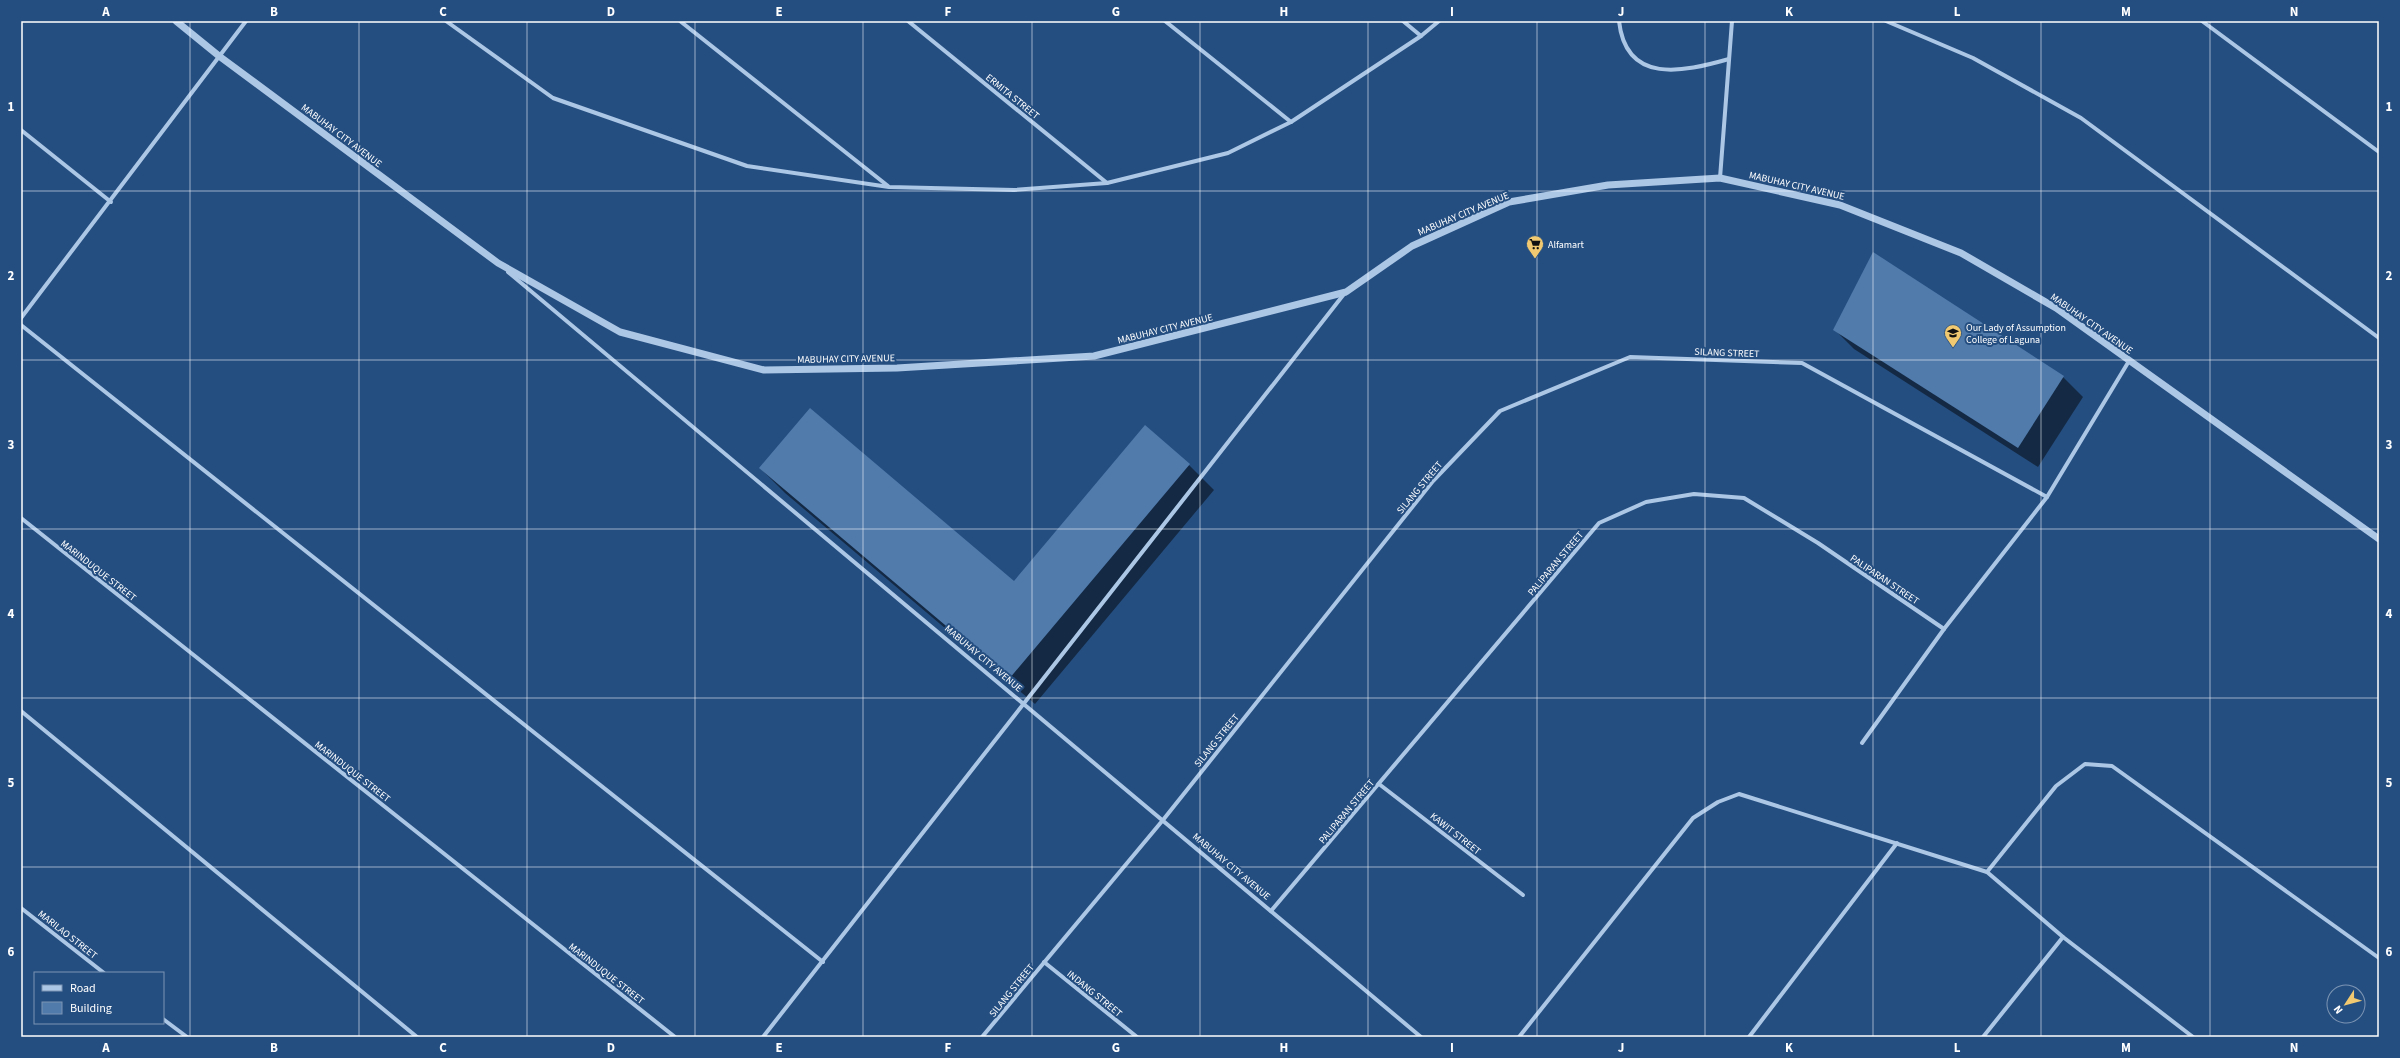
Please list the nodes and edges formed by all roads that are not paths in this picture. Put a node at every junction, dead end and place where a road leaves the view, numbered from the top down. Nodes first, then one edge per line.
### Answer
1 (176, 21) edge
2 (246, 21) edge
3 (446, 21) edge
4 (680, 21) edge
5 (908, 21) edge
6 (1165, 21) edge
7 (1403, 21) edge
8 (1439, 21) edge
9 (1619, 21) edge
10 (1732, 21) edge
11 (1886, 21) edge
12 (2202, 21) edge
13 (1421, 36) junction
14 (219, 56) junction
15 (1729, 59) junction
16 (1290, 122) junction
17 (21, 130) edge
18 (2379, 152) edge
19 (1720, 178) junction
20 (1107, 184) junction
21 (888, 187) junction
22 (111, 202) junction
23 (498, 263) junction
24 (1346, 292) junction
25 (21, 318) edge
26 (21, 324) edge
27 (2379, 338) edge
28 (2129, 361) junction
29 (2047, 497) junction
30 (21, 518) edge
31 (2379, 539) edge
32 (1944, 630) junction
33 (1024, 704) junction
34 (21, 711) edge
35 (1862, 743) dead end
36 (1379, 784) junction
37 (1163, 820) junction
38 (1898, 843) junction
39 (1987, 872) junction
40 (1523, 895) dead end
41 (21, 908) edge
42 (1271, 912) junction
43 (2064, 937) junction
44 (2379, 958) edge
45 (823, 962) junction
46 (1044, 962) junction
47 (103, 972) edge
48 (164, 1020) edge
49 (187, 1037) edge
50 (417, 1037) edge
51 (675, 1037) edge
52 (763, 1037) edge
53 (982, 1037) edge
54 (1137, 1037) edge
55 (1421, 1037) edge
56 (1519, 1037) edge
57 (1749, 1037) edge
58 (1983, 1037) edge
59 (2192, 1037) edge

1 - 14 street, MABUHAY CITY AVENUE
2 - 14 street
3 - 21 street
4 - 21 street
5 - 20 street, ERMITA STREET
6 - 16 street
7 - 13 street
8 - 13 street
9 - 15 street
10 - 15 street
11 - 27 street
12 - 18 street
13 - 16 street
14 - 22 street
14 - 23 street, MABUHAY CITY AVENUE
15 - 19 street
16 - 20 street
17 - 22 street
19 - 24 street, MABUHAY CITY AVENUE
19 - 28 street, MABUHAY CITY AVENUE
20 - 21 street
22 - 25 street
23 - 24 street, MABUHAY CITY AVENUE
23 - 33 street, MABUHAY CITY AVENUE
24 - 33 street
26 - 45 street
28 - 29 street
28 - 31 street, MABUHAY CITY AVENUE
29 - 32 street
29 - 37 street, SILANG STREET
30 - 51 street, MARINDUQUE STREET
32 - 35 street
32 - 36 street, PALIPARAN STREET
33 - 37 street, MABUHAY CITY AVENUE
33 - 45 street
34 - 50 street
36 - 40 street, KAWIT STREET
36 - 42 street, PALIPARAN STREET
37 - 42 street, MABUHAY CITY AVENUE
37 - 46 street, SILANG STREET
38 - 39 street
38 - 56 street
38 - 57 street
39 - 43 street
39 - 44 street
41 - 47 street, MARILAO STREET
42 - 55 street, MABUHAY CITY AVENUE
43 - 58 street
43 - 59 street
45 - 52 street
46 - 53 street, SILANG STREET
46 - 54 street, INDANG STREET
48 - 49 street

